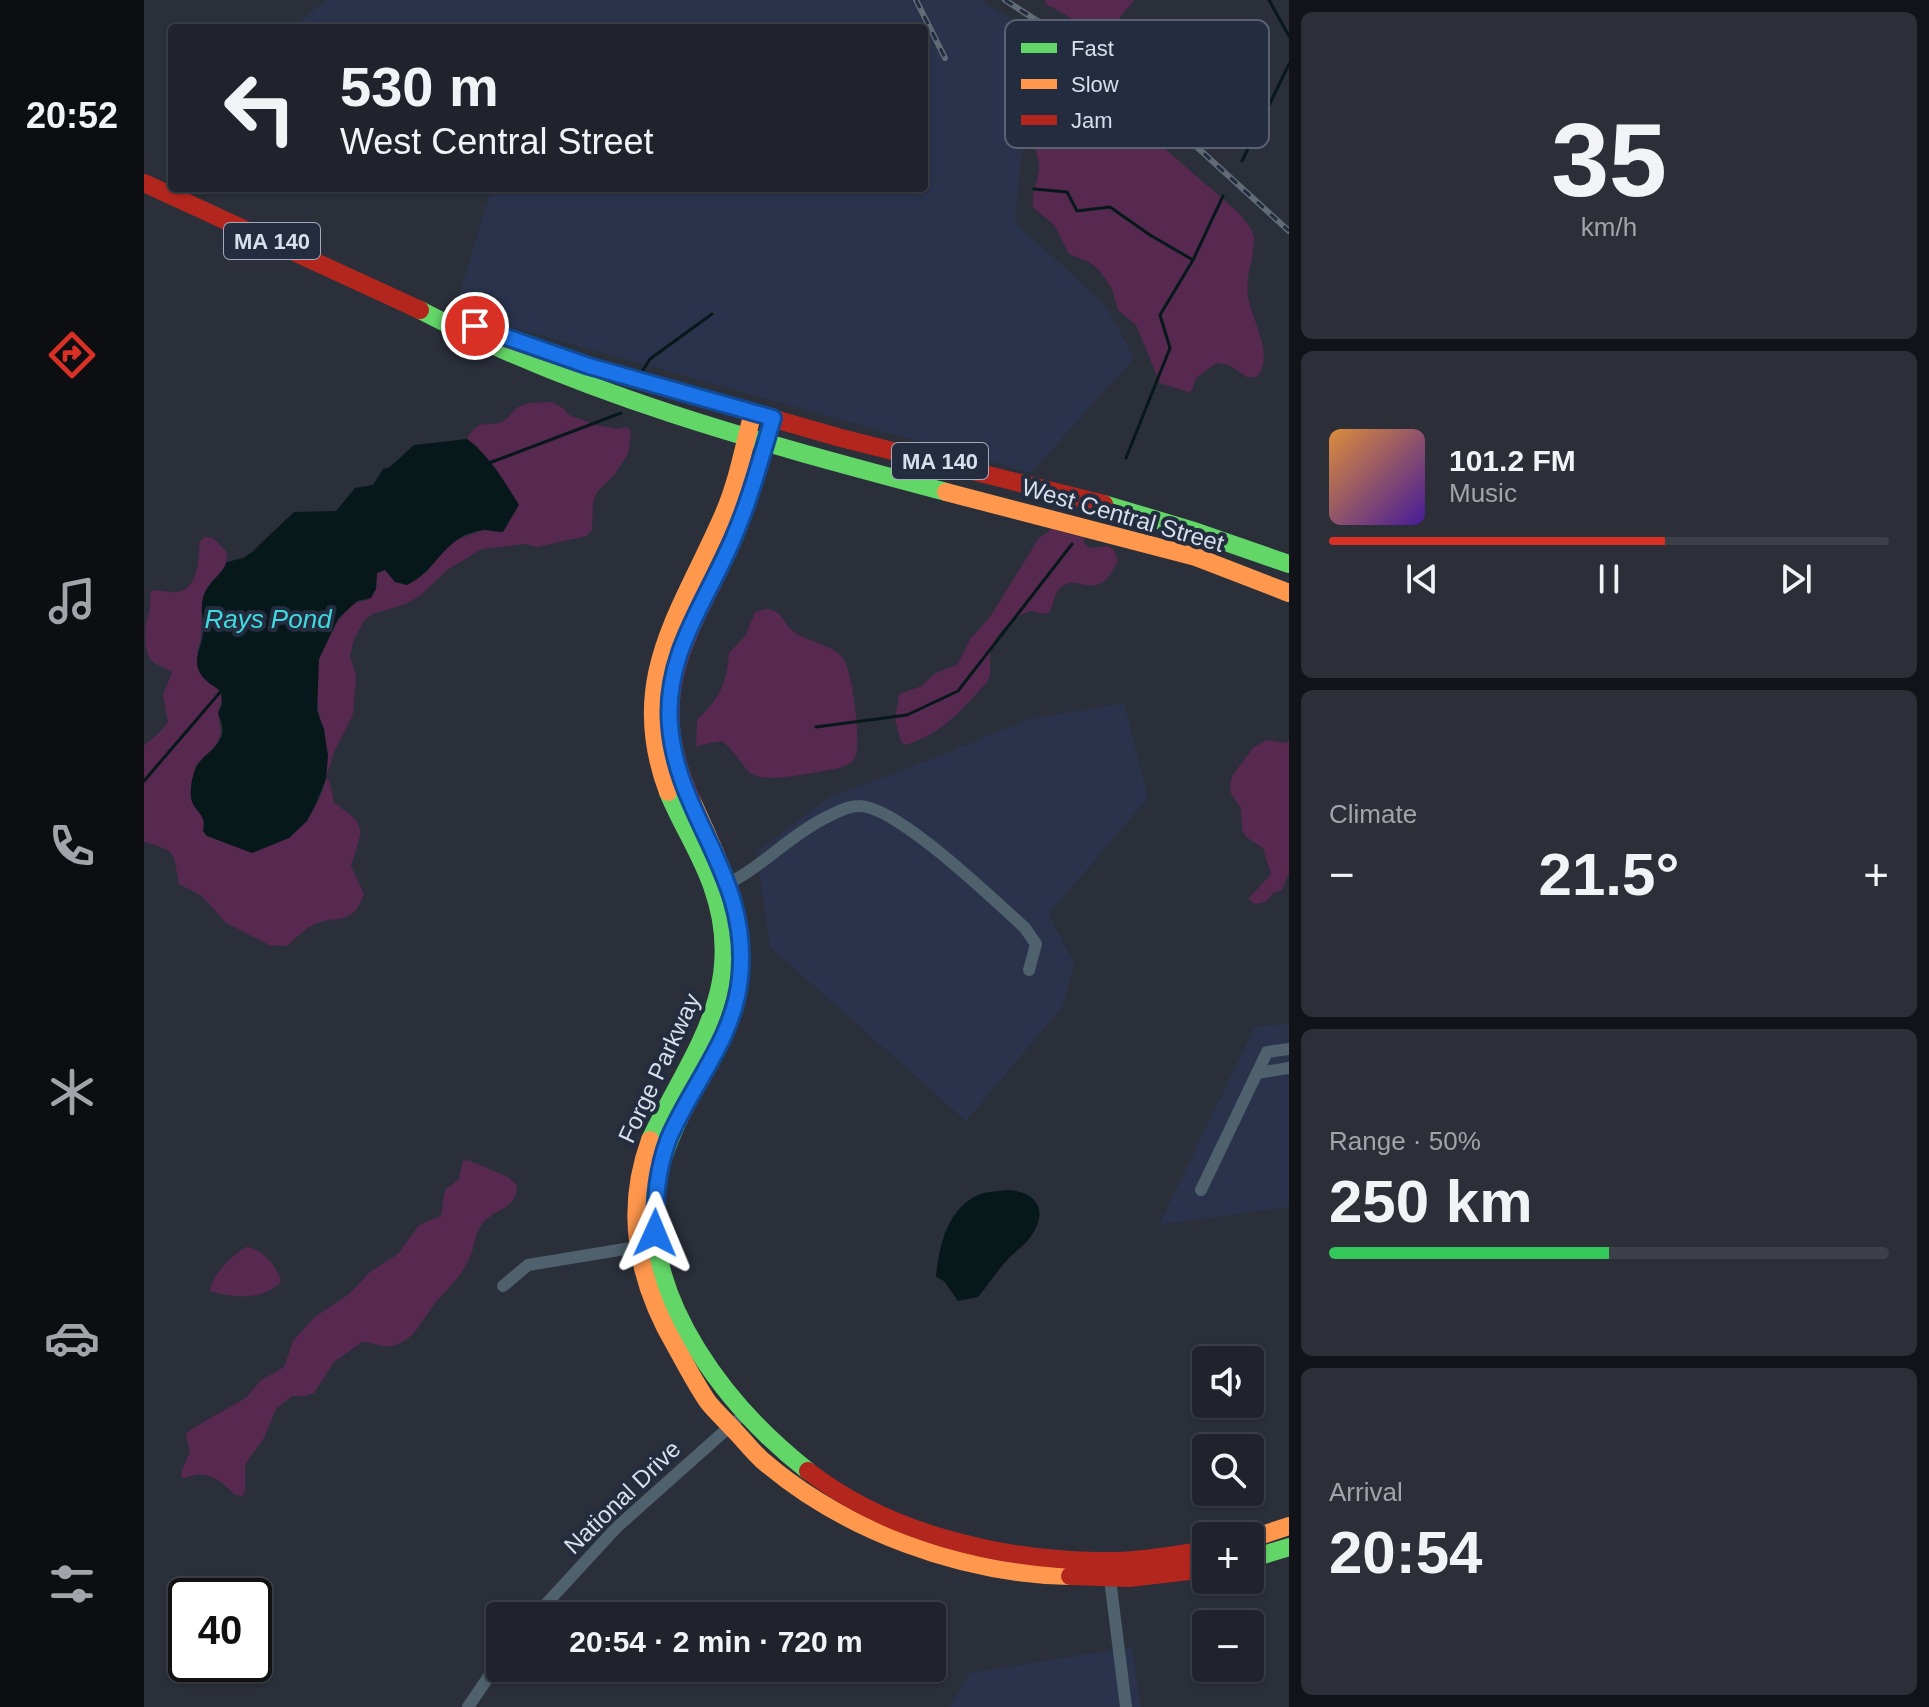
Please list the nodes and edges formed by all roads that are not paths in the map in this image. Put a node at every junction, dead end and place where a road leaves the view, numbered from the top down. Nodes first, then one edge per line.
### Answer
1 (144, 183) edge
2 (400, 299) junction
3 (753, 412) junction
4 (773, 418) junction
5 (746, 438) junction
6 (765, 444) junction
7 (1289, 564) edge
8 (1289, 593) edge
9 (721, 887) junction
10 (1029, 970) dead end
11 (1289, 1049) edge
12 (1289, 1068) edge
13 (1257, 1073) junction
14 (1201, 1190) dead end
15 (648, 1245) junction
16 (503, 1286) dead end
17 (737, 1420) junction
18 (1289, 1526) edge
19 (1264, 1534) edge
20 (1289, 1547) edge
21 (1192, 1552) edge
22 (1264, 1555) edge
23 (1109, 1569) junction
24 (1192, 1571) edge
25 (548, 1602) edge
26 (486, 1681) edge
27 (468, 1707) edge
28 (1126, 1707) edge

1 - 2 street, West Central Street / MA 140
2 - 3 street, West Central Street / MA 140
2 - 5 street, West Central Street / MA 140
3 - 4 street, West Central Street / MA 140
3 - 5 street, Forge Parkway
4 - 6 street, Forge Parkway
4 - 7 street, West Central Street / MA 140
5 - 6 street, West Central Street / MA 140
5 - 9 street, Forge Parkway
6 - 8 street, West Central Street / MA 140
6 - 9 street, Forge Parkway
9 - 10 street
9 - 15 street, Forge Parkway
11 - 13 street
12 - 13 street
13 - 14 street
15 - 16 street
15 - 17 street, Forge Parkway
17 - 23 street, Forge Parkway
17 - 25 street, National Drive
18 - 19 street
20 - 22 street
21 - 23 street, Forge Parkway
23 - 24 street, Forge Parkway
23 - 28 street
26 - 27 street

